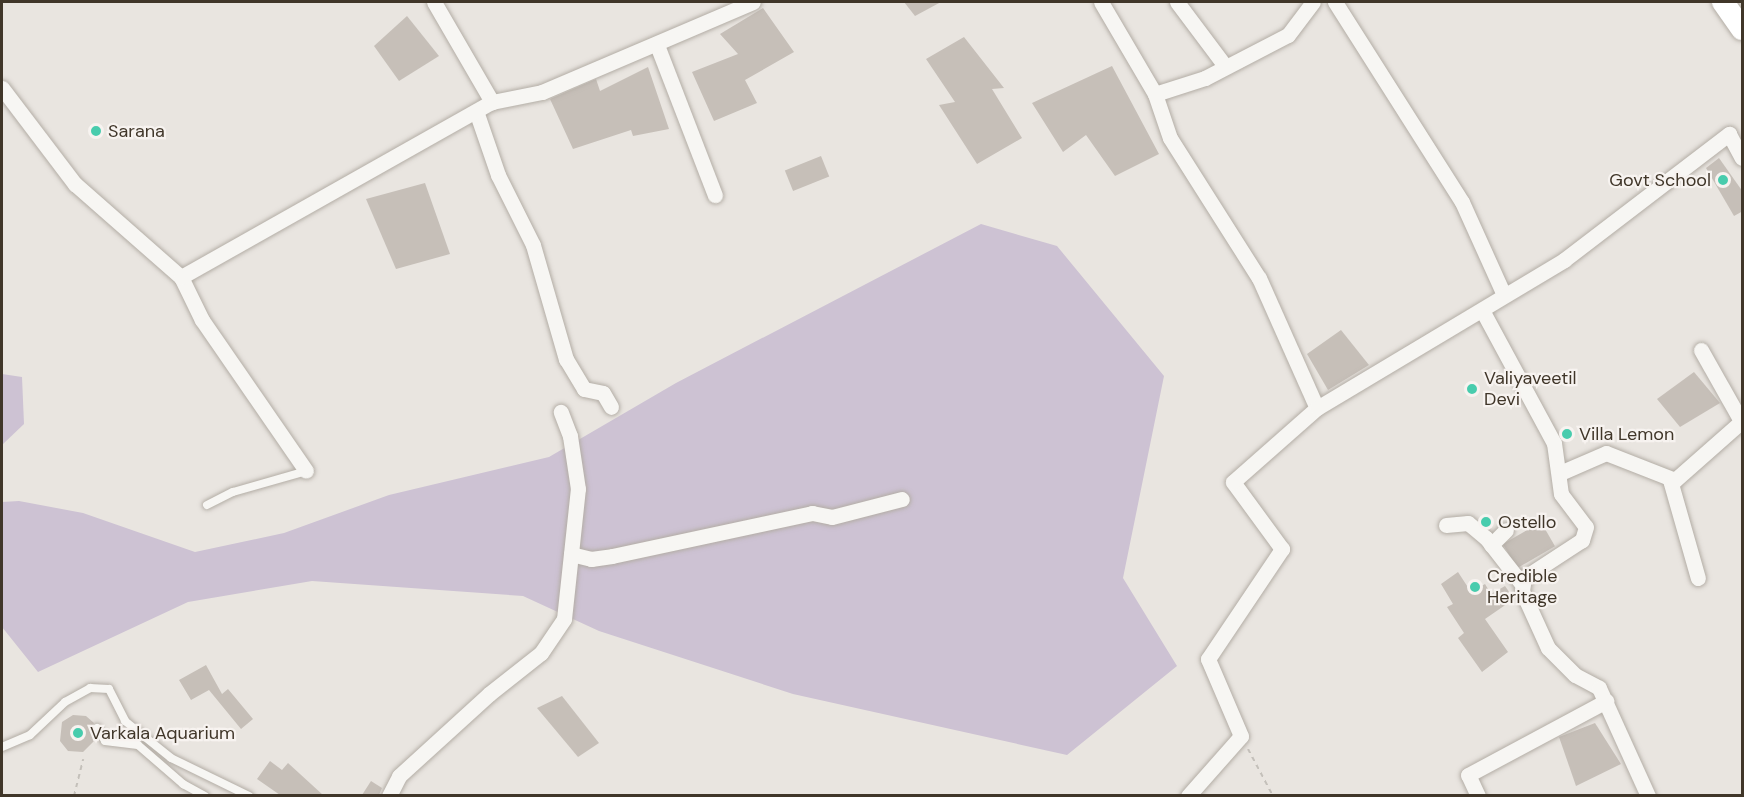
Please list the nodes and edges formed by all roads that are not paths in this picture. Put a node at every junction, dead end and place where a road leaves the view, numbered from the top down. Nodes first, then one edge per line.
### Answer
1 (434, 2) edge
2 (753, 2) edge
3 (1101, 2) edge
4 (1177, 2) edge
5 (1313, 2) edge
6 (1335, 2) edge
7 (1723, 2) edge
8 (1743, 29) edge
9 (657, 45) junction
10 (1225, 66) junction
11 (2, 88) edge
12 (1155, 94) junction
13 (492, 102) junction
14 (476, 111) junction
15 (1743, 158) edge
16 (715, 195) dead end
17 (180, 277) junction
18 (1504, 295) junction
19 (1482, 310) junction
20 (1701, 350) dead end
21 (611, 407) dead end
22 (1317, 408) junction
23 (561, 412) dead end
24 (1742, 421) edge
25 (306, 471) joint
26 (1560, 473) junction
27 (1670, 480) junction
28 (902, 499) dead end
29 (207, 505) dead end
30 (1446, 525) dead end
31 (1506, 530) dead end
32 (1491, 545) junction
33 (571, 554) junction
34 (1698, 578) dead end
35 (1521, 583) junction
36 (1606, 701) junction
37 (97, 728) dead end
38 (2, 747) edge
39 (205, 795) edge
40 (249, 795) edge
41 (389, 795) edge
42 (1188, 795) edge
43 (1478, 795) edge
44 (1648, 795) edge

1 - 13 street
2 - 9 street
3 - 12 street
4 - 10 street
5 - 10 street
6 - 18 street
7 - 8 main road
9 - 13 street
9 - 16 street
10 - 12 street
11 - 17 street
12 - 22 street
13 - 14 street
14 - 17 street
14 - 21 street
15 - 18 street
17 - 25 street
18 - 19 street
19 - 22 street
19 - 26 street
20 - 24 street
22 - 42 street
23 - 33 street
24 - 27 street
25 - 29 lane
26 - 27 street
26 - 35 street
27 - 34 street
28 - 33 street
30 - 32 street
31 - 32 street
32 - 35 street
33 - 41 street
35 - 36 street
36 - 43 street
36 - 44 street
37 - 39 lane
38 - 40 lane

